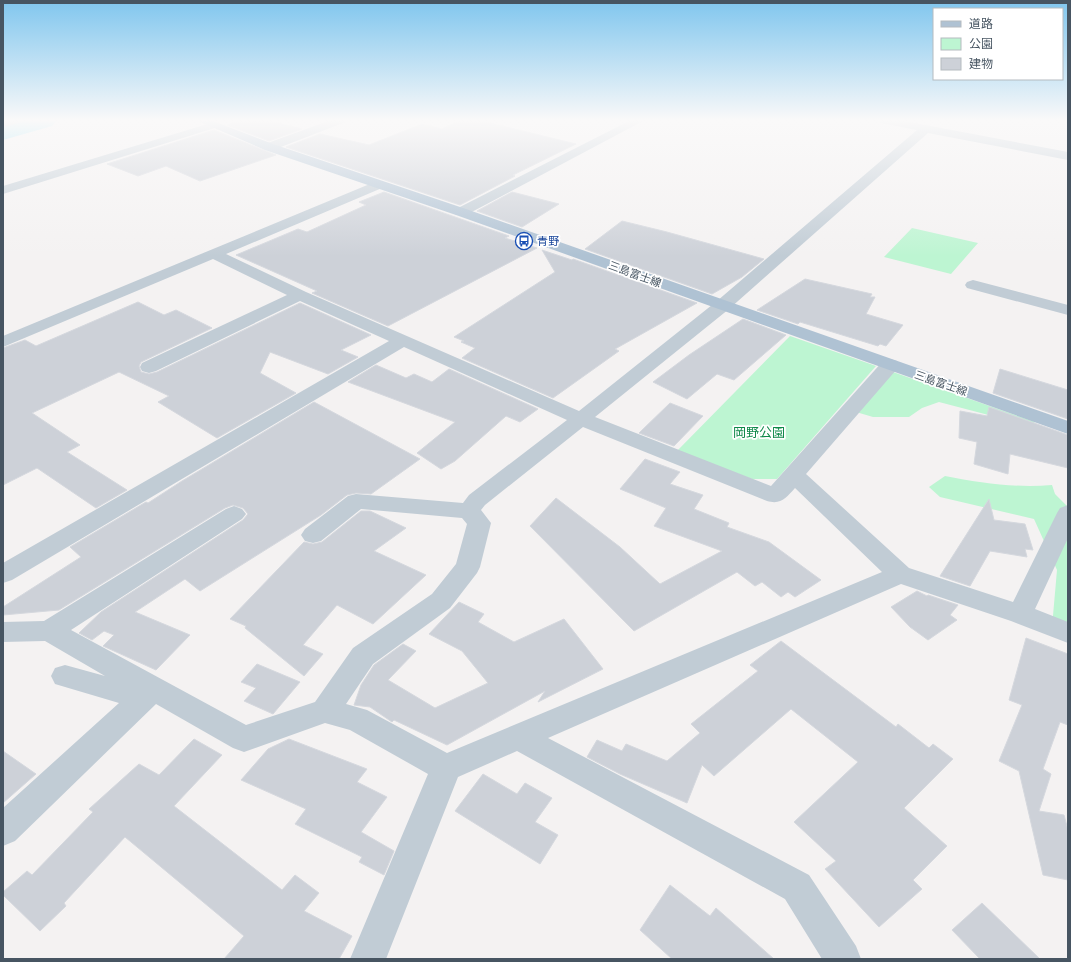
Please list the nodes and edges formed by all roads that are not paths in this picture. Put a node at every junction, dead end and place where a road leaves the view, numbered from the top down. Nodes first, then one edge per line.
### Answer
1 (77, 166) edge
2 (323, 166) edge
3 (551, 166) edge
4 (883, 166) edge
5 (377, 185) junction
6 (3, 190) edge
7 (461, 212) junction
8 (214, 254) junction
9 (973, 285) dead end
10 (300, 295) junction
11 (724, 305) junction
12 (1068, 310) edge
13 (402, 341) junction
14 (3, 342) edge
15 (890, 365) junction
16 (148, 367) dead end
17 (581, 419) junction
18 (1068, 428) edge
19 (794, 475) junction
20 (469, 511) junction
21 (1068, 513) edge
22 (234, 514) dead end
23 (313, 535) dead end
24 (3, 574) edge
25 (900, 574) junction
26 (1020, 614) junction
27 (49, 631) junction
28 (3, 632) edge
29 (1068, 633) edge
30 (65, 676) dead end
31 (148, 693) junction
32 (325, 711) junction
33 (520, 738) junction
34 (446, 768) junction
35 (3, 830) edge
36 (368, 959) edge
37 (843, 959) edge

1 - 6 street
2 - 5 main road, 三島富士線
3 - 7 street
4 - 11 street
5 - 7 main road, 三島富士線
5 - 8 street
7 - 11 main road, 三島富士線
8 - 10 street
8 - 14 street
9 - 12 street
10 - 13 street
10 - 16 street
11 - 15 main road, 三島富士線
11 - 17 street
13 - 17 street
13 - 24 street
15 - 18 main road, 三島富士線
15 - 19 street
17 - 19 street
17 - 20 street
19 - 25 street
20 - 23 street
20 - 32 street
21 - 26 street
22 - 27 street
25 - 26 street
25 - 33 street
26 - 29 street
27 - 28 street
27 - 31 street
30 - 31 street
31 - 32 street
31 - 35 street
32 - 34 street
33 - 34 street
33 - 37 street
34 - 36 street

